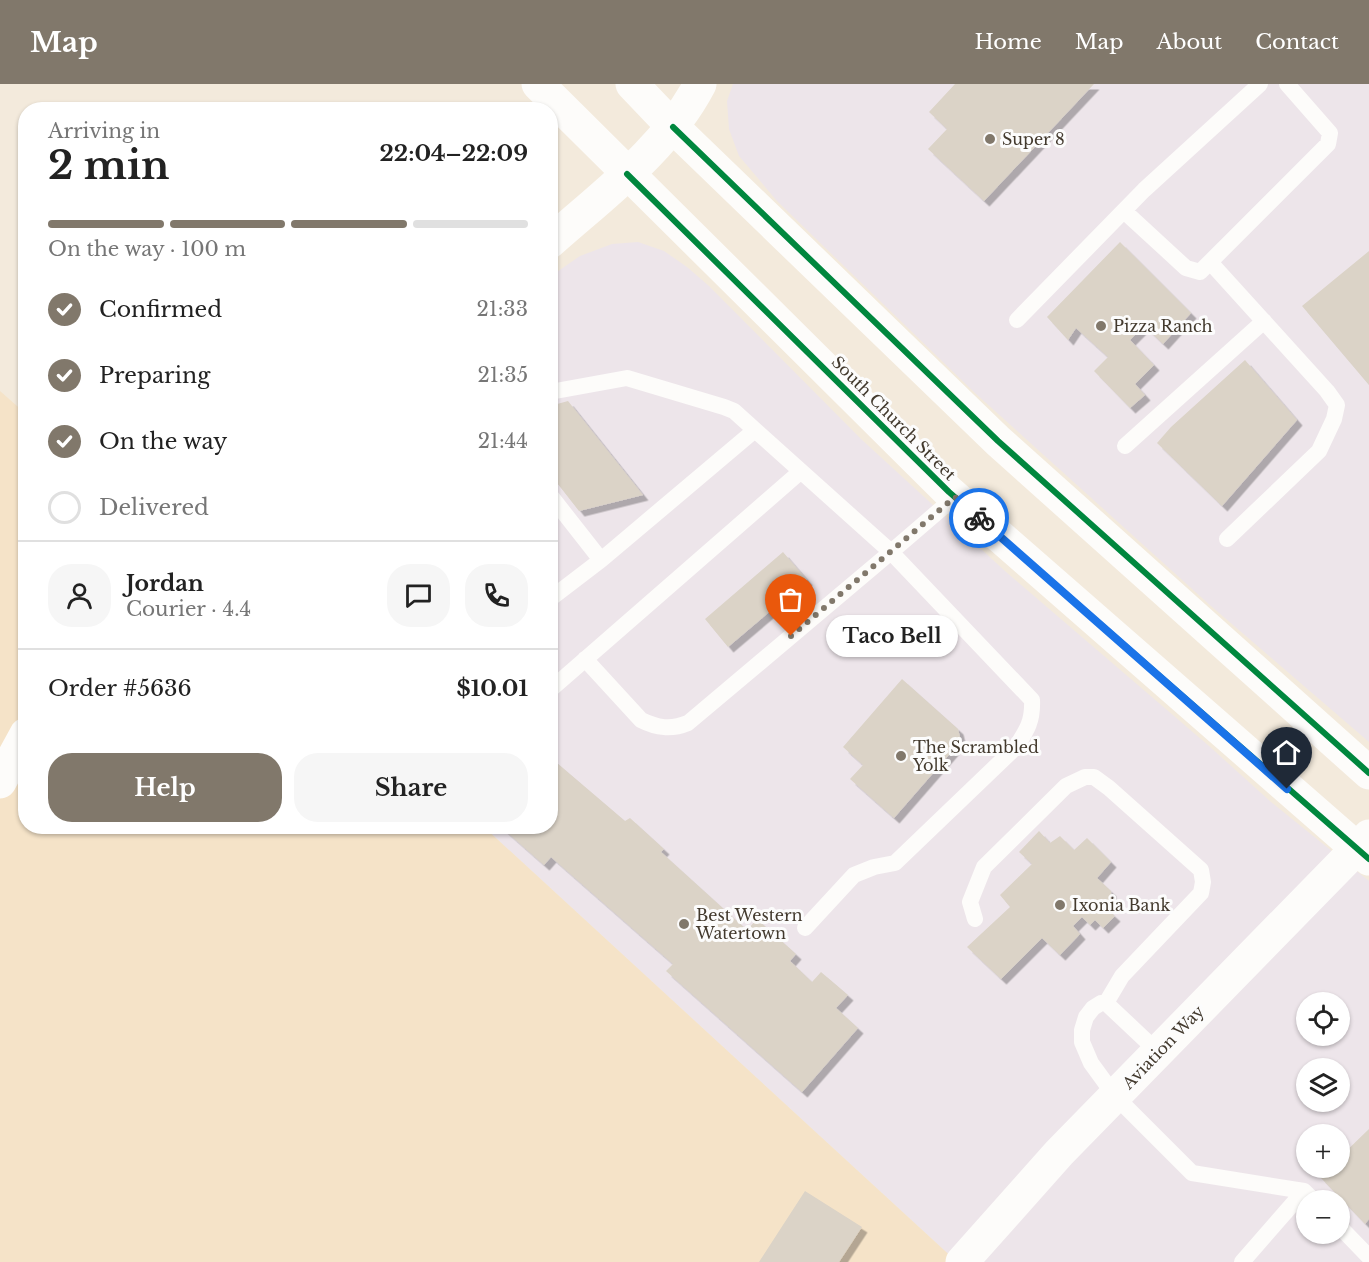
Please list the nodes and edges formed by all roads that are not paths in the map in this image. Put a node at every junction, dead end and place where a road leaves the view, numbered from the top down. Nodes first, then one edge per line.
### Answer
1 (538, 84) edge
2 (632, 84) edge
3 (700, 84) edge
4 (1260, 84) edge
5 (1287, 84) edge
6 (556, 102) edge
7 (558, 104) edge
8 (673, 127) junction
9 (627, 174) junction
10 (1124, 211) junction
11 (558, 235) edge
12 (1210, 262) junction
13 (1017, 320) dead end
14 (1264, 321) junction
15 (558, 391) edge
16 (755, 430) junction
17 (1125, 446) dead end
18 (800, 472) junction
19 (955, 497) junction
20 (558, 505) edge
21 (1227, 539) dead end
22 (891, 552) junction
23 (601, 560) junction
24 (558, 593) edge
25 (585, 659) junction
26 (558, 683) edge
27 (18, 749) edge
28 (1369, 773) edge
29 (0, 782) edge
30 (1365, 849) edge
31 (975, 919) dead end
32 (805, 928) dead end
33 (1106, 1003) junction
34 (1158, 1052) junction
35 (1115, 1096) junction
36 (1296, 1193) edge
37 (1296, 1209) edge
38 (1350, 1237) edge
39 (1369, 1257) edge
40 (962, 1262) edge
41 (1242, 1262) edge

1 - 6 main road, South Church Street
2 - 8 main road
3 - 8 main road
4 - 10 lane
5 - 12 lane
7 - 9 main road, South Church Street
8 - 9 main road
8 - 28 main road
9 - 11 main road
9 - 19 main road, South Church Street
10 - 12 lane
10 - 13 lane
12 - 14 lane
14 - 17 lane
14 - 21 lane
15 - 16 lane
16 - 18 lane
16 - 23 lane
18 - 22 lane
18 - 25 lane
19 - 22 lane
19 - 30 main road, South Church Street
20 - 23 lane
22 - 25 lane
22 - 32 lane
23 - 24 lane
25 - 26 lane
27 - 29 main road
30 - 34 main road, Aviation Way
31 - 33 lane
33 - 34 lane
33 - 35 lane
34 - 35 main road, Aviation Way
35 - 36 lane
35 - 40 main road, Aviation Way
37 - 41 lane
38 - 39 lane

